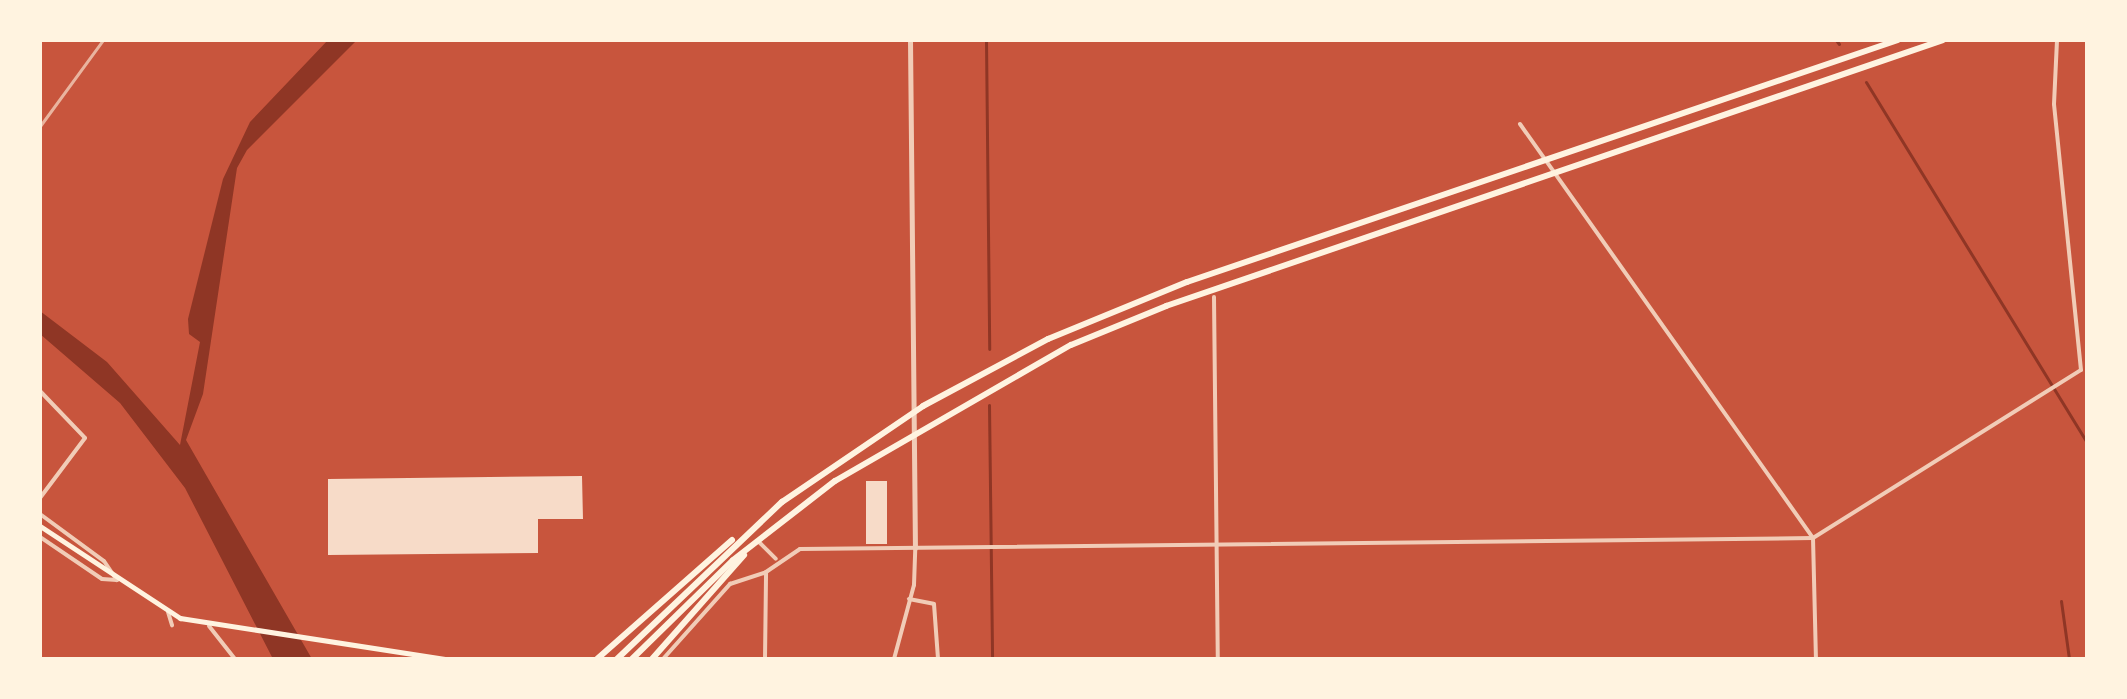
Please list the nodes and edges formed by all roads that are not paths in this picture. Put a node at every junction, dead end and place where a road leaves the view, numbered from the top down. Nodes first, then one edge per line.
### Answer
1 (910, 40) edge
2 (1898, 40) edge
3 (1943, 40) edge
4 (2057, 40) edge
5 (1520, 124) dead end
6 (1550, 161) junction
7 (1557, 175) junction
8 (1214, 297) dead end
9 (40, 391) edge
10 (915, 411) junction
11 (915, 430) junction
12 (40, 498) edge
13 (40, 514) edge
14 (40, 526) edge
15 (748, 531) junction
16 (40, 537) edge
17 (1813, 538) junction
18 (758, 541) junction
19 (1217, 544) junction
20 (915, 548) junction
21 (777, 560) junction
22 (766, 572) junction
23 (117, 580) junction
24 (909, 599) junction
25 (168, 612) junction
26 (172, 625) dead end
27 (209, 626) junction
28 (235, 659) edge
29 (445, 659) edge
30 (597, 659) edge
31 (617, 659) edge
32 (632, 659) edge
33 (652, 659) edge
34 (663, 659) edge
35 (765, 659) edge
36 (894, 659) edge
37 (938, 659) edge
38 (1218, 659) edge
39 (1816, 659) edge

1 - 10 street
2 - 6 highway
3 - 7 highway
4 - 17 street
5 - 6 street
6 - 7 street
6 - 10 highway
7 - 11 highway
7 - 17 street
8 - 19 street
9 - 12 street
10 - 11 street
10 - 15 highway
11 - 18 highway
11 - 20 street
13 - 23 street
14 - 23 main road
15 - 30 highway
15 - 31 highway
16 - 23 street
17 - 19 street
17 - 39 street
18 - 21 street
18 - 32 highway
18 - 33 highway
19 - 20 street
19 - 38 street
20 - 21 street
20 - 24 street
21 - 22 street
22 - 34 street
22 - 35 street
23 - 25 main road
24 - 36 street
24 - 37 street
25 - 26 street
25 - 27 main road
27 - 28 street
27 - 29 main road

